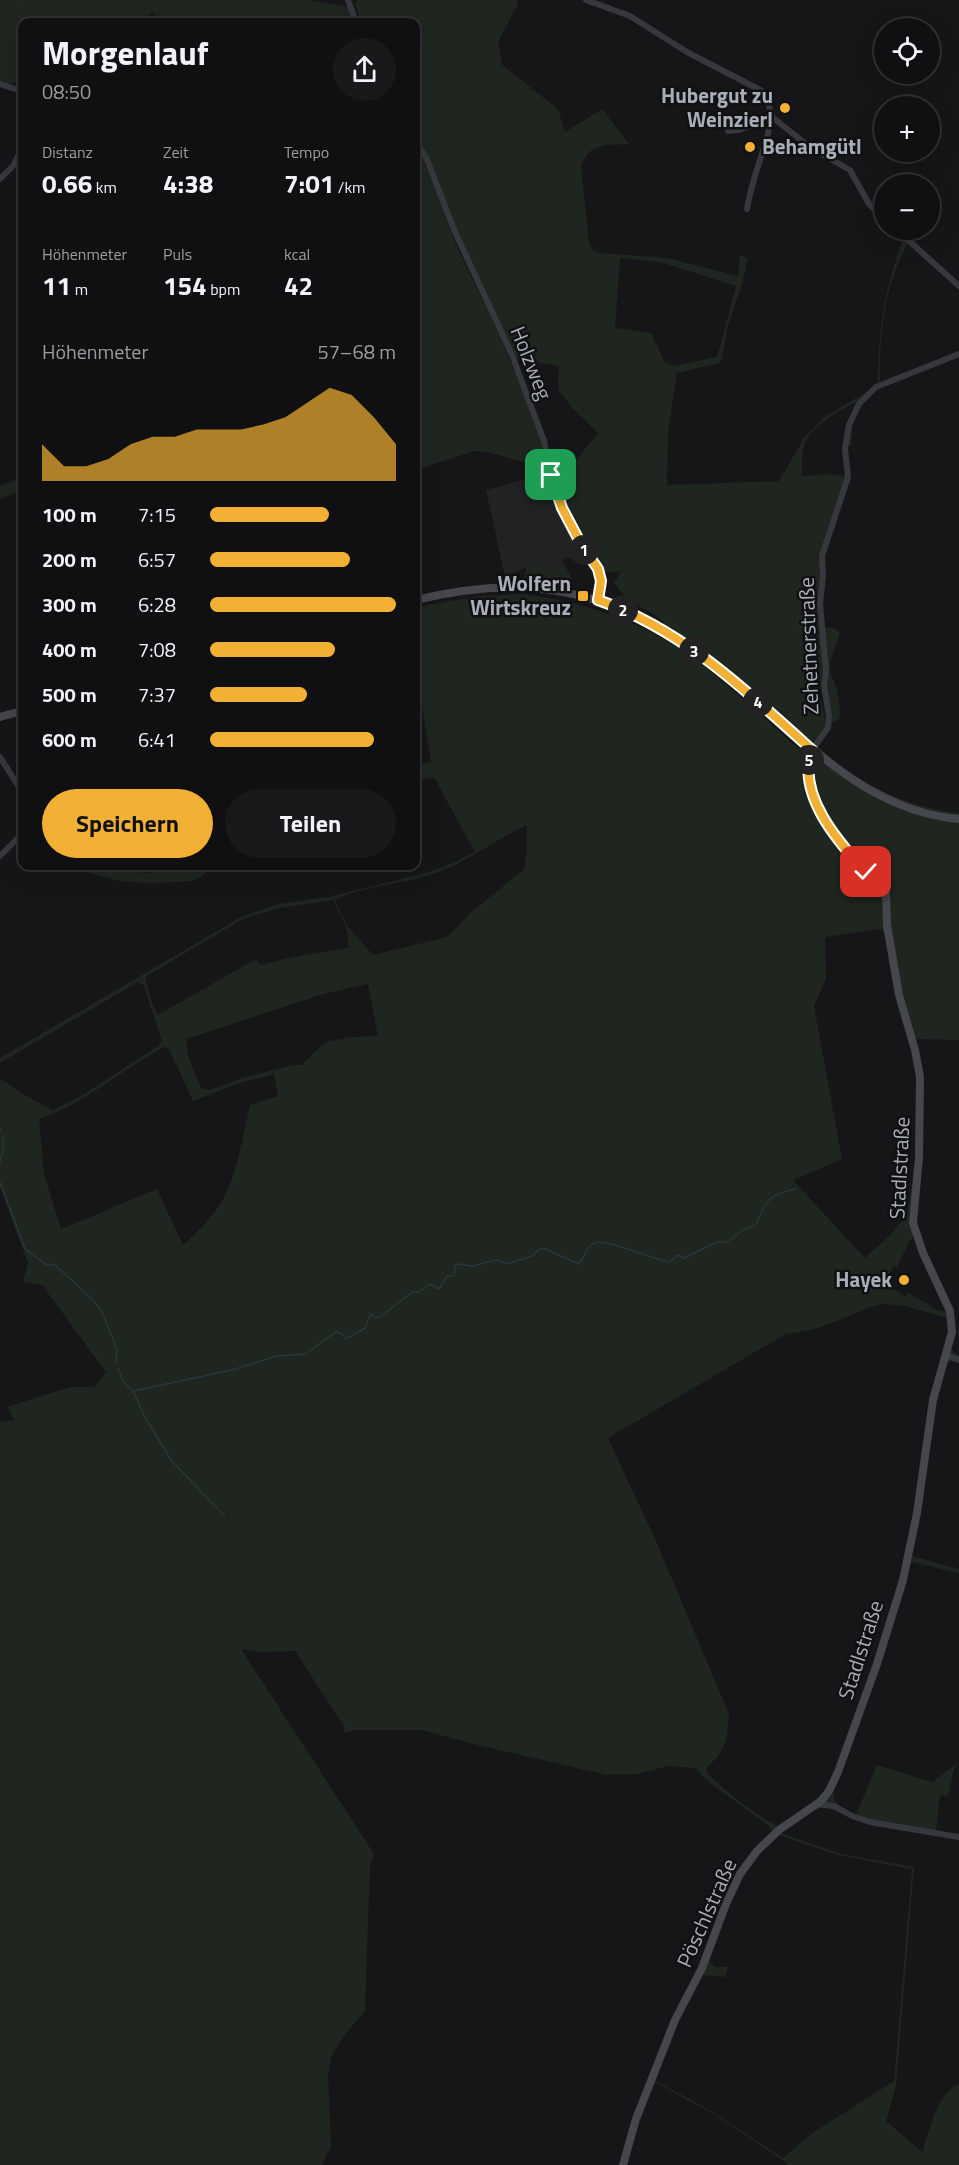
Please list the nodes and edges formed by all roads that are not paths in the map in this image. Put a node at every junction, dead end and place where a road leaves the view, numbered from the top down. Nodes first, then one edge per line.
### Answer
1 (348, 0) edge
2 (586, 0) edge
3 (355, 18) edge
4 (0, 84) edge
5 (18, 90) edge
6 (772, 117) junction
7 (728, 131) dead end
8 (420, 148) edge
9 (18, 156) edge
10 (0, 179) edge
11 (747, 209) dead end
12 (874, 209) edge
13 (908, 240) edge
14 (959, 286) edge
15 (959, 354) edge
16 (420, 599) edge
17 (598, 600) junction
18 (812, 750) junction
19 (0, 757) edge
20 (18, 786) edge
21 (959, 819) edge
22 (18, 838) edge
23 (0, 856) edge
24 (946, 1355) junction
25 (959, 1360) edge
26 (829, 1791) junction
27 (817, 1804) junction
28 (834, 1806) junction
29 (959, 1837) edge
30 (623, 2165) edge

1 - 3 street
2 - 6 street
4 - 5 street
6 - 7 street
6 - 11 street
6 - 12 street
8 - 17 street, Holzweg
9 - 10 street
13 - 14 street
15 - 18 street, Zehetnerstraße
16 - 17 street
17 - 18 street
18 - 21 street
18 - 24 street, Stadlstraße
19 - 20 street
22 - 23 street
24 - 25 street
24 - 26 street, Stadlstraße
26 - 27 street, Stadlstraße
26 - 28 street
27 - 28 street
27 - 30 street, Pöschlstraße
28 - 29 street

